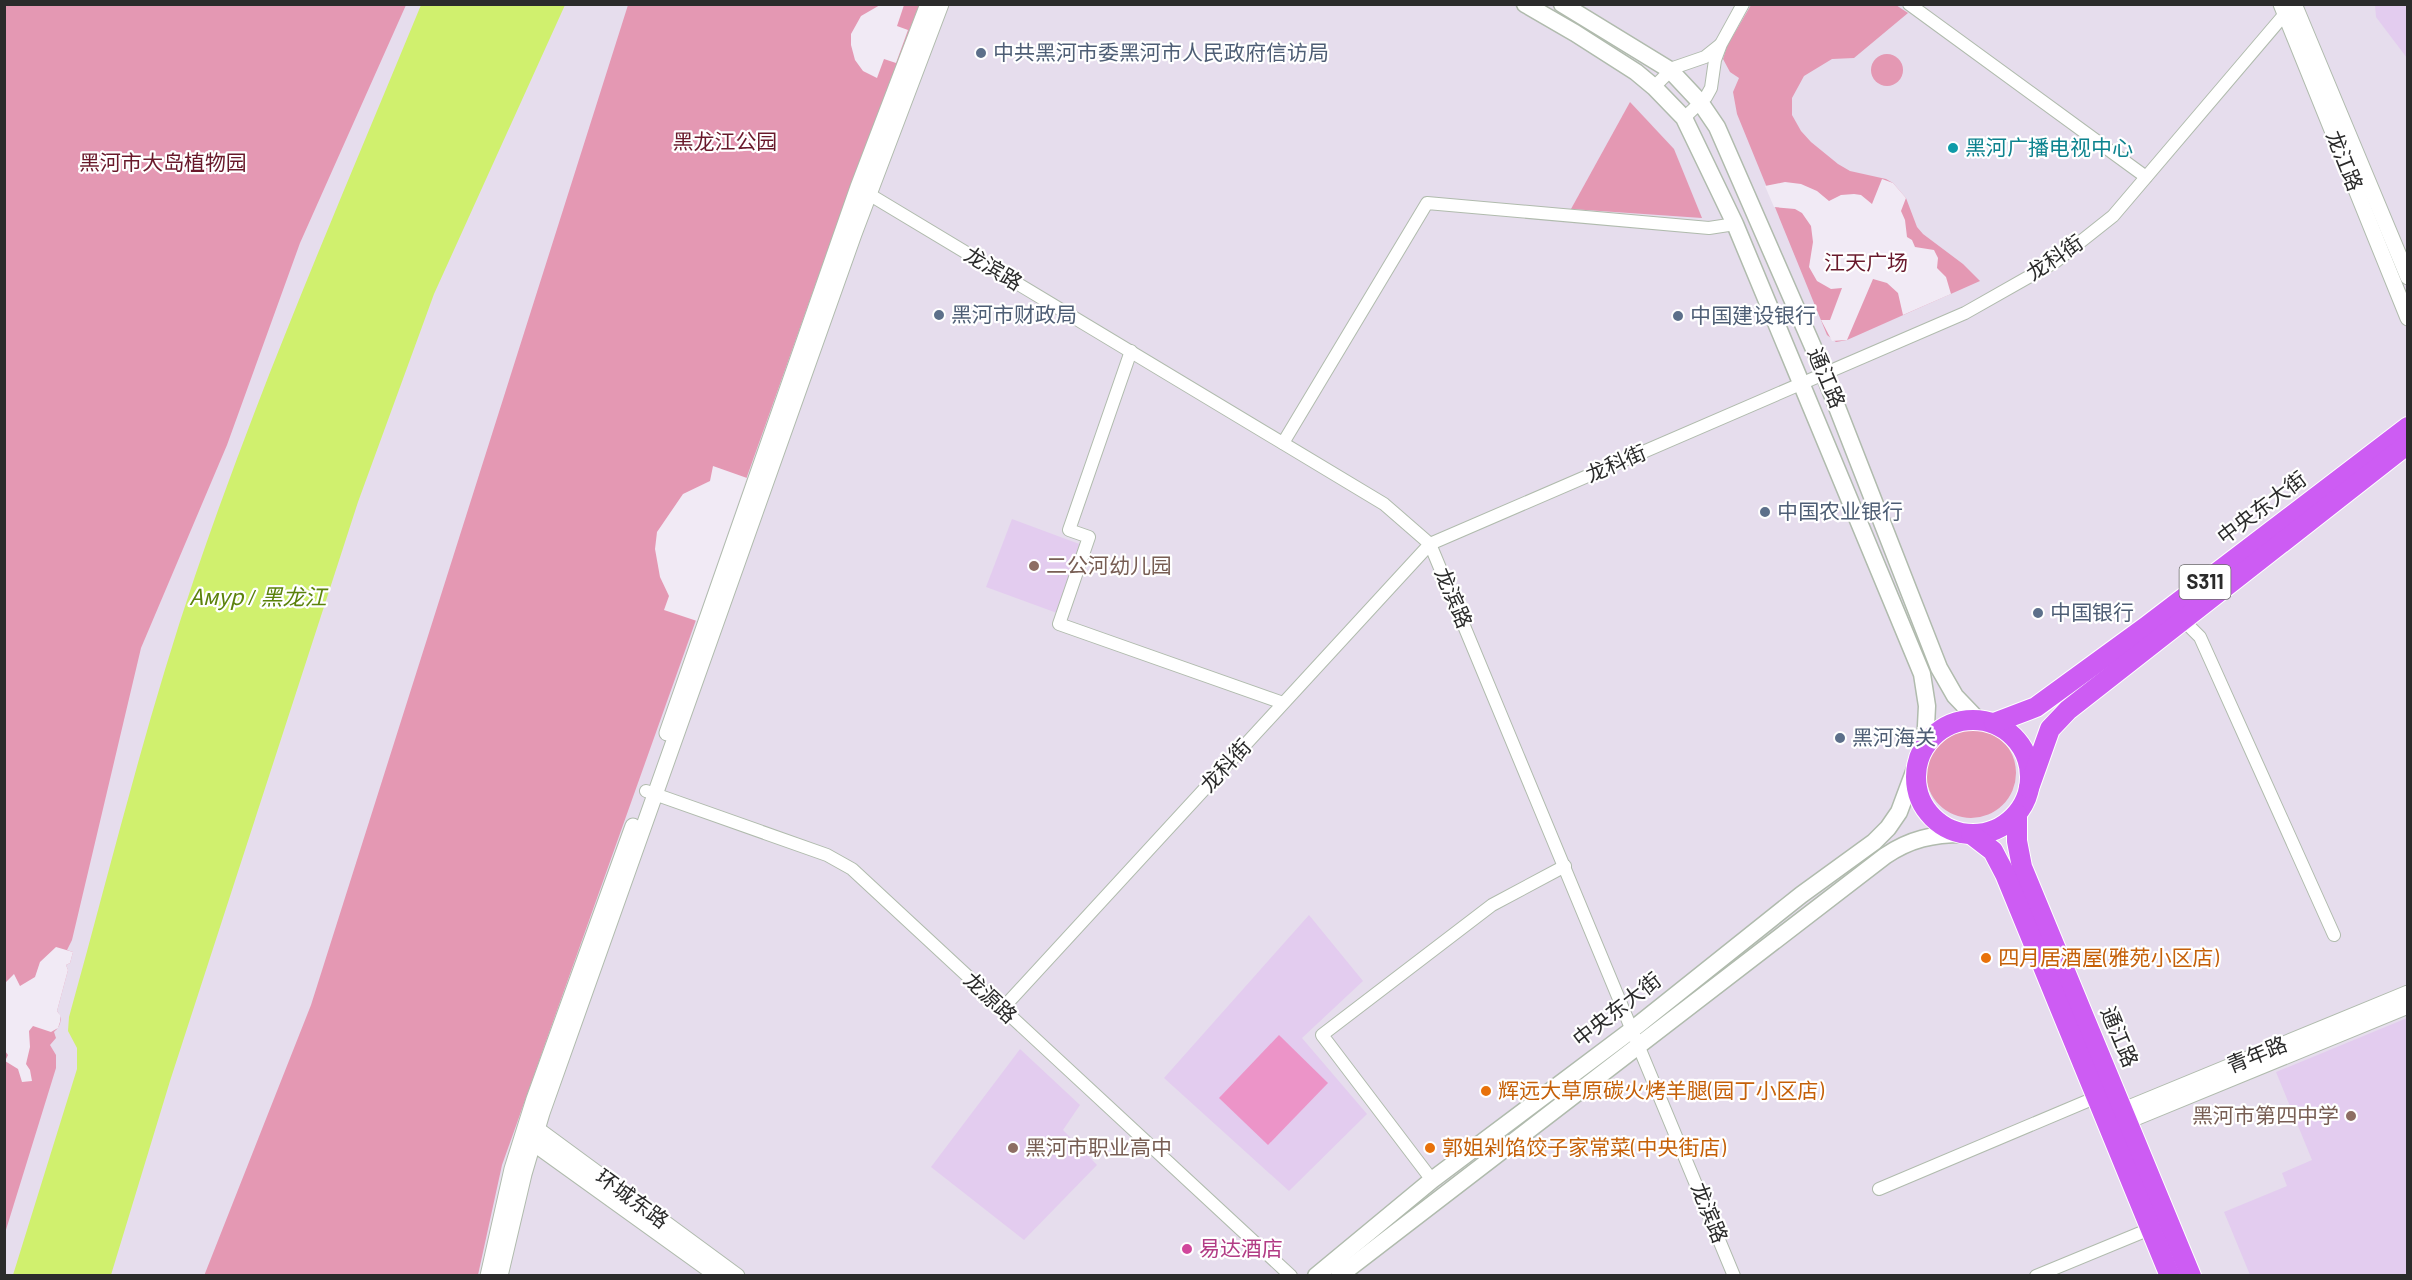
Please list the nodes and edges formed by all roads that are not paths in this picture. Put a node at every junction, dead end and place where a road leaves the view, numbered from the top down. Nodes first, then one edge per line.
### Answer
1 (928, 4) edge
2 (941, 4) edge
3 (1525, 4) edge
4 (1562, 4) edge
5 (1743, 4) edge
6 (1909, 4) edge
7 (2288, 7) edge
8 (1721, 44) junction
9 (1670, 70) junction
10 (1654, 87) junction
11 (1700, 102) junction
12 (1684, 118) junction
13 (2146, 177) junction
14 (864, 191) junction
15 (1735, 224) junction
16 (2408, 277) edge
17 (2408, 318) edge
18 (1131, 351) junction
19 (1824, 374) junction
20 (1802, 384) junction
21 (2408, 427) edge
22 (1283, 443) junction
23 (2408, 444) edge
24 (1430, 544) junction
25 (2183, 620) junction
26 (1283, 703) junction
27 (1986, 721) junction
28 (1922, 753) junction
29 (2030, 789) junction
30 (651, 792) junction
31 (2017, 814) junction
32 (1967, 834) junction
33 (1565, 866) junction
34 (2334, 935) dead end
35 (2408, 993) edge
36 (2408, 1006) edge
37 (1002, 1009) junction
38 (1636, 1037) junction
39 (2097, 1097) junction
40 (2116, 1119) junction
41 (529, 1134) junction
42 (1432, 1180) junction
43 (1880, 1189) dead end
44 (2150, 1229) junction
45 (488, 1275) edge
46 (500, 1275) edge
47 (718, 1275) edge
48 (737, 1275) edge
49 (1291, 1275) edge
50 (1316, 1275) edge
51 (1339, 1275) edge
52 (1734, 1275) edge
53 (2036, 1275) edge
54 (2170, 1275) edge
55 (2191, 1275) edge

1 - 14 street
2 - 14 street
3 - 10 main road, 通江路
4 - 9 main road, 通江路
5 - 8 street
6 - 13 street
7 - 13 street, 龙科街
7 - 16 street, 龙江路
7 - 17 street, 龙江路
8 - 9 street
8 - 11 street
9 - 10 street
9 - 11 main road, 通江路
10 - 12 main road, 通江路
11 - 12 street
11 - 19 main road, 通江路
12 - 15 main road, 通江路
13 - 19 street, 龙科街
14 - 18 street, 龙滨路
14 - 30 street
15 - 20 main road, 通江路
15 - 22 street
18 - 22 street, 龙滨路
18 - 26 street
19 - 20 street, 龙科街
19 - 27 main road, 通江路
20 - 24 street, 龙科街
20 - 28 main road, 通江路
21 - 27 main road, 中央东大街 / S311
22 - 24 street, 龙滨路
23 - 25 main road
24 - 26 street, 龙科街
24 - 33 street, 龙滨路
25 - 29 main road
25 - 34 street
26 - 37 street, 龙科街
27 - 28 main road
27 - 29 main road
28 - 32 main road
28 - 38 main road, 中央东大街
29 - 31 main road
30 - 37 street, 龙源路
30 - 41 street
31 - 32 main road
31 - 40 main road, 通江路
32 - 38 main road, 中央东大街
32 - 39 main road, 通江路
33 - 38 street, 龙滨路
33 - 42 street
35 - 40 street, 青年路
36 - 40 street, 青年路
37 - 49 street, 龙源路
38 - 42 main road, 中央东大街
38 - 51 main road, 中央东大街
38 - 52 street, 龙滨路
39 - 40 main road, 通江路
39 - 43 street
40 - 44 main road, 通江路
40 - 55 main road, 通江路
41 - 45 street
41 - 46 street
41 - 47 street, 环城东路
41 - 48 street, 环城东路
42 - 50 main road, 中央东大街
44 - 53 street
44 - 54 main road, 通江路

